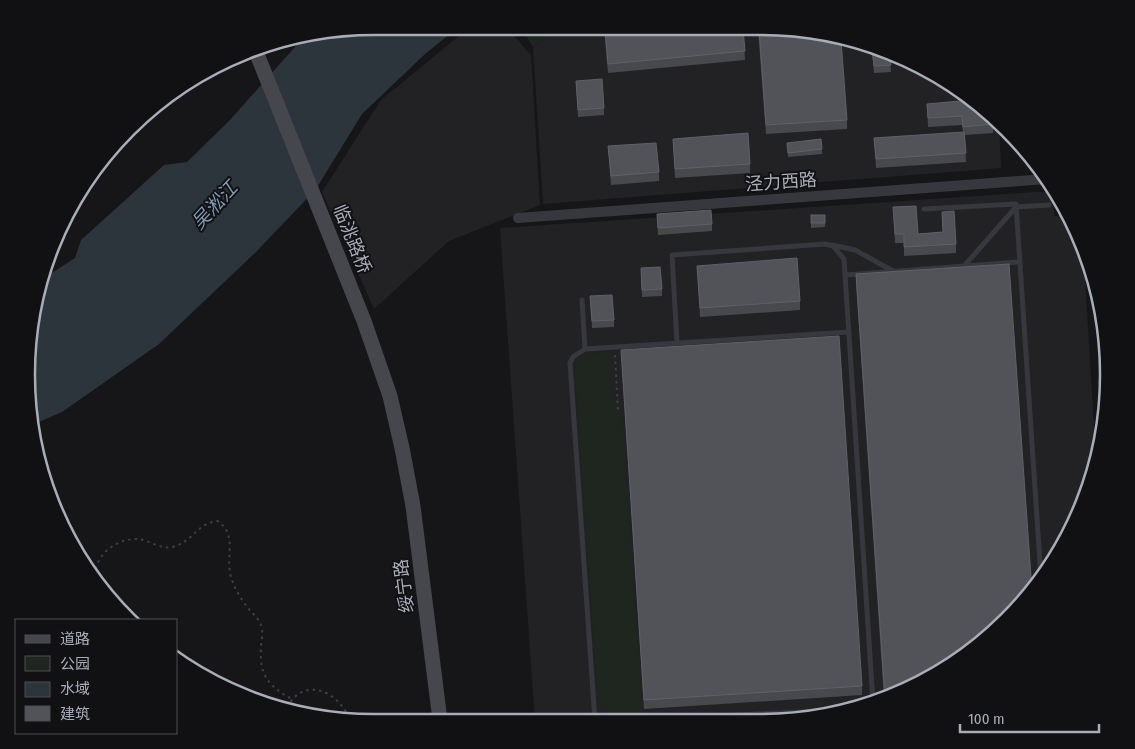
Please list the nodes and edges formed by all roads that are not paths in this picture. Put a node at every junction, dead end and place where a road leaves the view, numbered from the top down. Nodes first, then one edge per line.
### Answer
1 (258, 56) edge
2 (249, 60) edge
3 (1038, 180) edge
4 (1049, 205) dead end
5 (1016, 207) junction
6 (924, 209) dead end
7 (518, 218) dead end
8 (825, 244) junction
9 (1019, 262) junction
10 (964, 266) junction
11 (893, 271) junction
12 (846, 275) junction
13 (582, 300) dead end
14 (849, 332) junction
15 (677, 343) junction
16 (585, 349) junction
17 (398, 449) junction
18 (1040, 567) edge
19 (873, 695) edge
20 (801, 711) edge
21 (429, 714) edge
22 (439, 714) edge
23 (595, 714) edge
24 (754, 714) edge

1 - 17 main road, 临洮路桥
2 - 17 main road, 临洮路桥
3 - 7 street, 泾力西路
4 - 5 lane
5 - 6 lane
5 - 9 lane
5 - 10 lane
8 - 11 lane
8 - 12 lane
8 - 15 lane
9 - 10 lane
9 - 18 lane
10 - 11 lane
11 - 12 lane
12 - 14 lane
13 - 16 lane
14 - 15 lane
14 - 19 lane
15 - 16 lane
16 - 23 lane
17 - 21 main road, 绥宁路
17 - 22 main road, 绥宁路
20 - 24 lane

